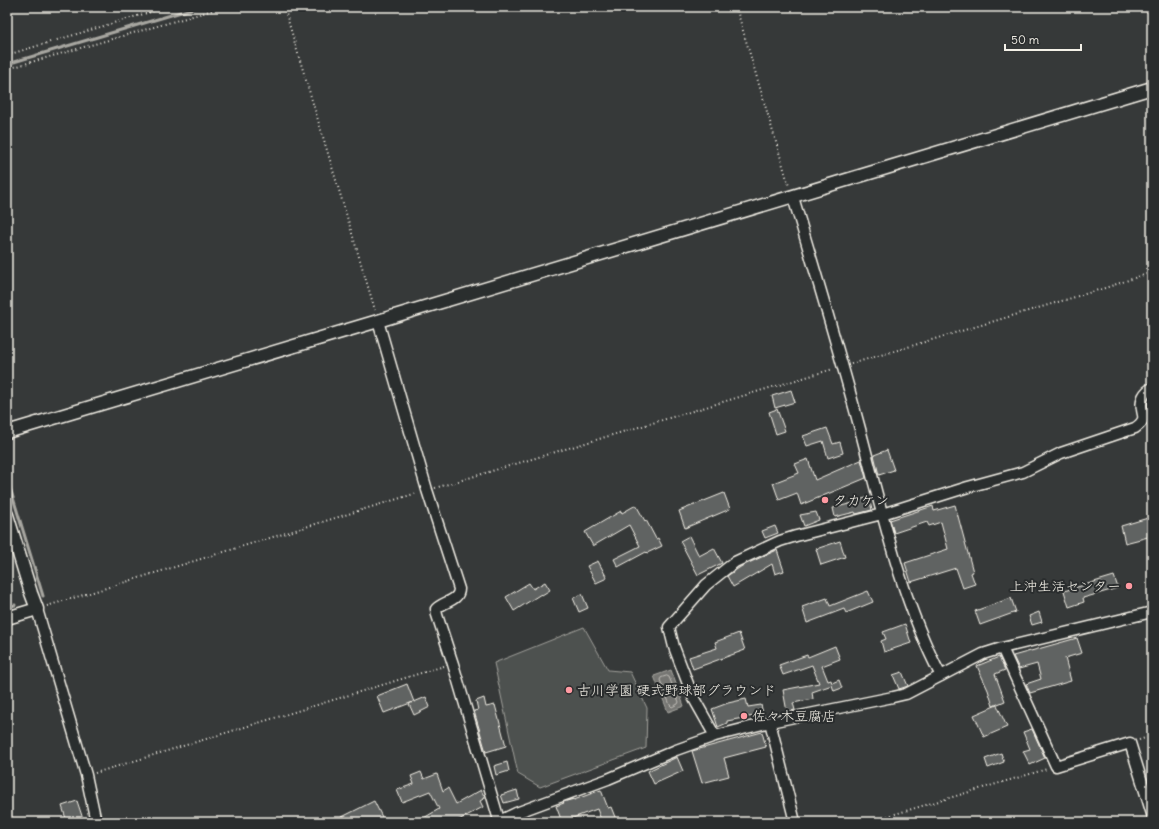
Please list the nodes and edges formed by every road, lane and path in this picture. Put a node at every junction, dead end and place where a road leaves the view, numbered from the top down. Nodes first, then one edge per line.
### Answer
1 (167, 7) edge
2 (224, 7) edge
3 (284, 7) edge
4 (736, 7) edge
5 (7, 55) edge
6 (7, 69) edge
7 (1152, 88) edge
8 (793, 197) junction
9 (1152, 272) edge
10 (378, 321) junction
11 (843, 366) junction
12 (1152, 388) edge
13 (7, 432) edge
14 (428, 490) junction
15 (882, 514) junction
16 (7, 515) edge
17 (37, 609) junction
18 (1152, 612) edge
19 (7, 618) edge
20 (1002, 648) junction
21 (453, 664) junction
22 (941, 676) junction
23 (770, 722) junction
24 (715, 736) junction
25 (1152, 736) edge
26 (1130, 743) junction
27 (1056, 766) junction
28 (86, 775) junction
29 (1152, 814) edge
30 (498, 821) edge
31 (96, 822) edge
32 (795, 822) edge
33 (868, 822) edge

1 - 5 path
2 - 6 path
3 - 10 path
4 - 8 path
7 - 8 street
8 - 10 street
8 - 11 street
9 - 11 path
10 - 13 street
10 - 14 street
11 - 14 path
11 - 15 street
12 - 15 street
14 - 17 path
14 - 21 street
15 - 22 street
15 - 24 street
16 - 17 street
17 - 19 street
17 - 28 street
18 - 20 street
20 - 22 street
20 - 27 street
21 - 28 path
21 - 30 street
22 - 23 street
23 - 24 street
23 - 32 street
24 - 30 street
25 - 26 path
26 - 27 street
26 - 29 street
27 - 33 path
28 - 31 street

